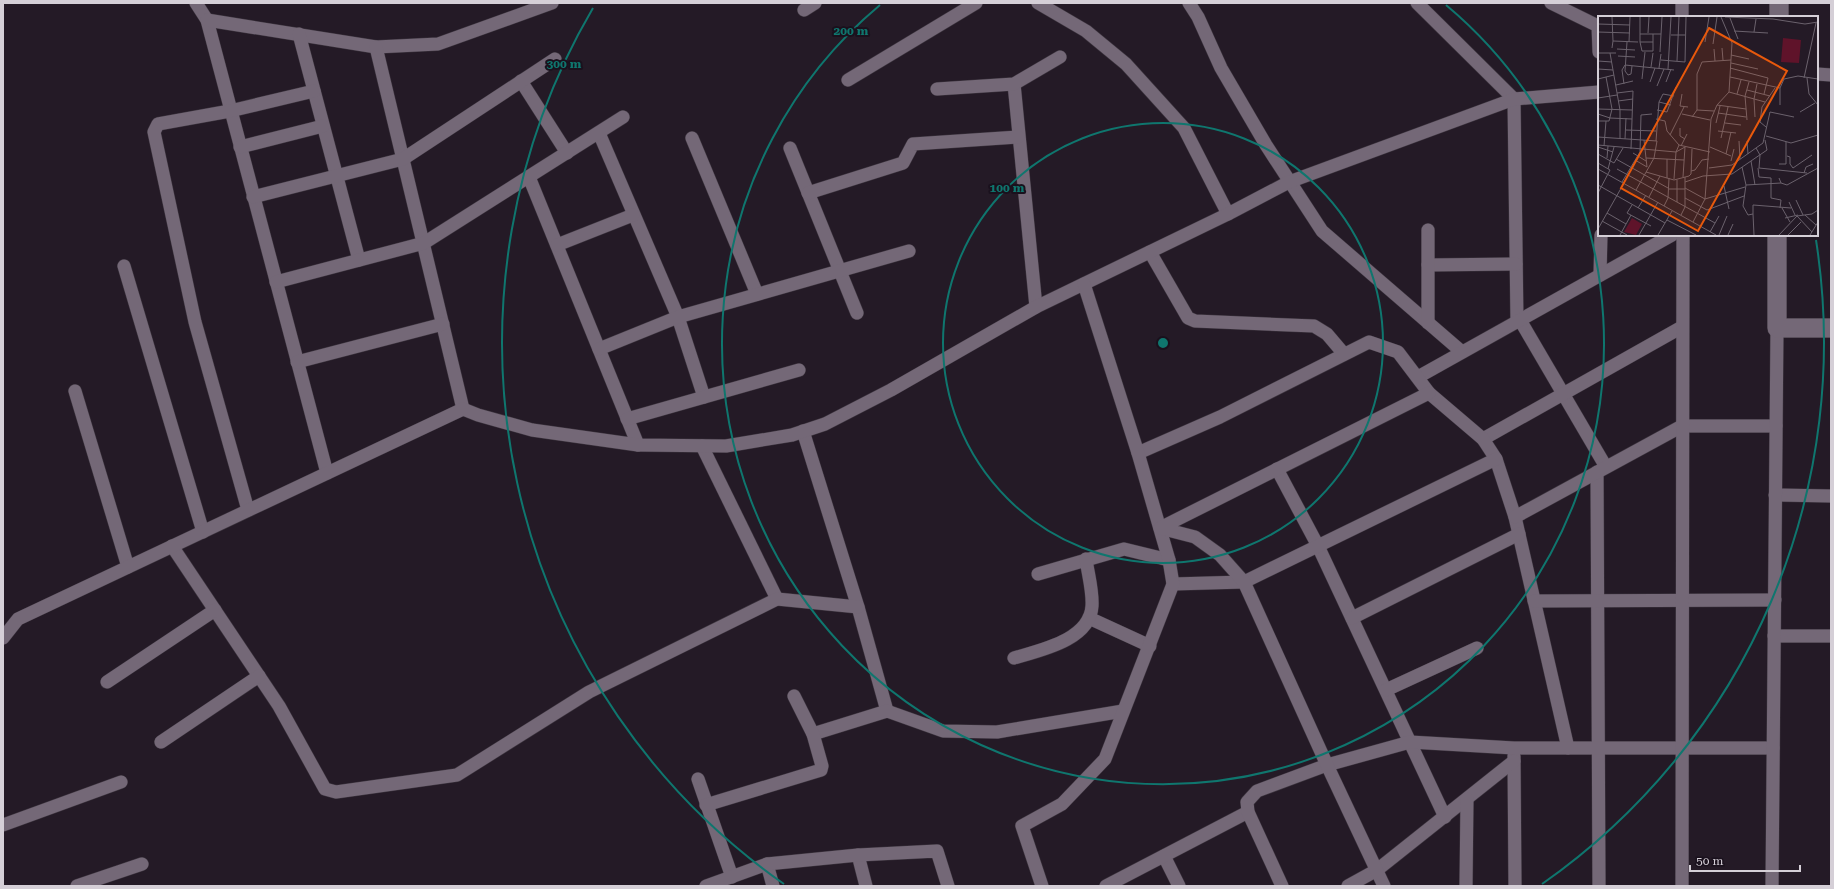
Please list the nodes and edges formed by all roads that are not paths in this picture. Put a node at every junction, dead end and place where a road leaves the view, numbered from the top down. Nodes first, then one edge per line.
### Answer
1 (196, 3) edge
2 (552, 3) edge
3 (976, 3) edge
4 (1038, 3) edge
5 (1188, 3) edge
6 (1417, 3) edge
7 (1551, 3) edge
8 (1682, 3) edge
9 (1779, 3) edge
10 (1682, 16) edge
11 (1779, 16) edge
12 (207, 20) junction
13 (1598, 26) edge
14 (299, 34) junction
15 (376, 47) junction
16 (1060, 57) dead end
17 (555, 59) dead end
18 (1818, 74) edge
19 (1831, 74) edge
20 (848, 80) dead end
21 (521, 81) junction
22 (1014, 84) junction
23 (937, 89) dead end
24 (314, 91) junction
25 (1598, 92) edge
26 (1514, 99) junction
27 (230, 111) junction
28 (623, 117) dead end
29 (323, 126) junction
30 (599, 133) junction
31 (1018, 137) junction
32 (692, 138) dead end
33 (240, 147) junction
34 (790, 148) dead end
35 (567, 153) junction
36 (403, 159) junction
37 (337, 176) junction
38 (529, 177) junction
39 (1289, 182) junction
40 (808, 193) junction
41 (254, 197) junction
42 (633, 214) junction
43 (1228, 214) junction
44 (1428, 230) dead end
45 (1600, 236) edge
46 (1670, 236) edge
47 (1682, 236) edge
48 (1777, 236) edge
49 (424, 243) junction
50 (556, 245) junction
51 (909, 252) dead end
52 (1150, 252) junction
53 (359, 260) junction
54 (1516, 264) junction
55 (1428, 265) junction
56 (124, 266) dead end
57 (840, 271) junction
58 (1600, 275) junction
59 (276, 282) junction
60 (1084, 284) junction
61 (757, 294) junction
62 (1036, 307) junction
63 (857, 313) dead end
64 (678, 317) junction
65 (1519, 321) junction
66 (1428, 323) junction
67 (443, 324) junction
68 (1682, 327) junction
69 (1776, 328) junction
70 (1831, 328) edge
71 (599, 349) junction
72 (1462, 352) junction
73 (1344, 354) junction
74 (297, 362) junction
75 (799, 370) dead end
76 (1418, 377) junction
77 (75, 391) dead end
78 (1429, 393) junction
79 (1564, 395) junction
80 (704, 397) junction
81 (463, 409) junction
82 (628, 419) junction
83 (1682, 426) junction
84 (1776, 426) junction
85 (803, 431) junction
86 (1484, 439) junction
87 (638, 445) junction
88 (702, 446) junction
89 (1138, 453) junction
90 (1496, 459) junction
91 (1277, 469) junction
92 (1601, 469) junction
93 (327, 473) junction
94 (1775, 495) junction
95 (1831, 496) edge
96 (248, 510) junction
97 (1514, 517) junction
98 (1160, 528) junction
99 (203, 532) junction
100 (1518, 534) junction
101 (172, 546) junction
102 (1318, 546) junction
103 (1086, 560) junction
104 (1169, 560) junction
105 (128, 567) junction
106 (1038, 574) dead end
107 (1244, 582) junction
108 (1173, 584) junction
109 (777, 599) junction
110 (1682, 600) junction
111 (1774, 600) junction
112 (1534, 601) junction
113 (1598, 601) junction
114 (858, 607) junction
115 (215, 610) junction
116 (1089, 618) junction
117 (1352, 618) junction
118 (1774, 636) junction
119 (1831, 636) edge
120 (3, 638) edge
121 (1150, 646) junction
122 (1477, 648) dead end
123 (1014, 658) dead end
124 (259, 676) junction
125 (108, 682) dead end
126 (1386, 690) junction
127 (794, 696) dead end
128 (887, 710) junction
129 (1123, 711) junction
130 (812, 734) junction
131 (160, 742) dead end
132 (1410, 742) junction
133 (1514, 748) junction
134 (1568, 748) junction
135 (1598, 748) junction
136 (1682, 748) junction
137 (1773, 748) junction
138 (1514, 761) junction
139 (1327, 765) junction
140 (698, 779) dead end
141 (121, 782) dead end
142 (1467, 799) junction
143 (706, 805) junction
144 (1248, 812) junction
145 (1445, 817) junction
146 (3, 825) edge
147 (858, 855) junction
148 (1164, 856) junction
149 (142, 864) dead end
150 (766, 864) junction
151 (1377, 870) junction
152 (732, 877) junction
153 (77, 886) edge
154 (706, 886) edge
155 (773, 886) edge
156 (866, 886) edge
157 (948, 886) edge
158 (1042, 886) edge
159 (1106, 886) edge
160 (1179, 886) edge
161 (1282, 886) edge
162 (1348, 886) edge
163 (1384, 886) edge
164 (1466, 886) edge
165 (1516, 886) edge
166 (1599, 886) edge
167 (1682, 886) edge
168 (1772, 886) edge

1 - 12 street
2 - 15 street
3 - 20 street
4 - 43 street
5 - 39 street
6 - 26 street
7 - 13 street
8 - 10 street
9 - 11 street
12 - 14 street
12 - 27 street
14 - 15 street
14 - 24 street
15 - 36 street
16 - 22 street
17 - 21 street
18 - 19 street
21 - 35 street
21 - 36 street
22 - 23 street
22 - 31 street
24 - 27 street
24 - 29 street
25 - 26 street
26 - 39 street
26 - 54 street
27 - 33 street
27 - 96 street
28 - 30 street
29 - 33 street
29 - 37 street
30 - 35 street
30 - 42 street
31 - 40 street
31 - 62 street
32 - 61 street
33 - 41 street
34 - 40 street
35 - 38 street
36 - 37 street
36 - 49 street
37 - 41 street
37 - 53 street
38 - 49 street
38 - 50 street
39 - 43 street
39 - 66 street
40 - 57 street
41 - 59 street
42 - 50 street
42 - 64 street
43 - 52 street
44 - 55 street
45 - 58 street
46 - 58 street
47 - 68 street
48 - 69 street
49 - 53 street
49 - 67 street
50 - 71 street
51 - 57 street
52 - 60 street
52 - 73 street
53 - 59 street
54 - 55 street
54 - 65 street
55 - 66 street
56 - 99 street
57 - 61 street
57 - 63 street
58 - 65 street
59 - 74 street
60 - 62 street
60 - 89 street
61 - 64 street
62 - 85 street
64 - 71 street
64 - 80 street
65 - 72 street
65 - 79 street
66 - 72 street
67 - 74 street
67 - 81 street
68 - 79 street
68 - 83 street
69 - 70 street
69 - 84 street
71 - 82 street
72 - 76 street
73 - 76 street
73 - 89 street
74 - 93 street
75 - 80 street
76 - 78 street
77 - 105 street
78 - 86 street
78 - 91 street
79 - 86 street
79 - 92 street
80 - 82 street
81 - 87 street
81 - 93 street
82 - 87 street
83 - 84 street
83 - 92 street
83 - 110 street
84 - 94 street
85 - 88 street
85 - 114 street
86 - 90 street
87 - 88 street
88 - 109 street
89 - 98 street
90 - 97 street
90 - 102 street
91 - 98 street
91 - 102 street
92 - 97 street
92 - 113 street
93 - 96 street
94 - 95 street
94 - 111 street
96 - 99 street
97 - 100 street
98 - 104 street
98 - 107 street
99 - 101 street
100 - 112 street
100 - 117 street
101 - 105 street
101 - 115 street
102 - 107 street
102 - 117 street
103 - 104 street
103 - 106 street
103 - 116 street
104 - 108 street
105 - 120 street
107 - 108 street
107 - 139 street
108 - 121 street
109 - 114 street
109 - 124 street
110 - 111 street
110 - 113 street
110 - 136 street
111 - 118 street
112 - 113 street
112 - 134 street
113 - 135 street
114 - 128 street
115 - 124 street
115 - 125 street
116 - 121 street
116 - 123 street
117 - 126 street
118 - 119 street
118 - 137 street
121 - 129 street
122 - 126 street
124 - 131 street
126 - 132 street
127 - 130 street
128 - 129 street
128 - 130 street
129 - 158 street
130 - 143 street
132 - 133 street
132 - 139 street
132 - 145 street
133 - 134 street
133 - 138 street
134 - 135 street
135 - 136 street
135 - 166 street
136 - 137 street
136 - 167 street
137 - 168 street
138 - 142 street
138 - 165 street
139 - 144 street
139 - 151 street
140 - 143 street
141 - 146 street
142 - 145 street
142 - 164 street
143 - 152 street
144 - 148 street
144 - 161 street
145 - 151 street
147 - 150 street
147 - 156 street
147 - 157 street
148 - 159 street
148 - 160 street
149 - 153 street
150 - 152 street
150 - 155 street
151 - 162 street
151 - 163 street
152 - 154 street

